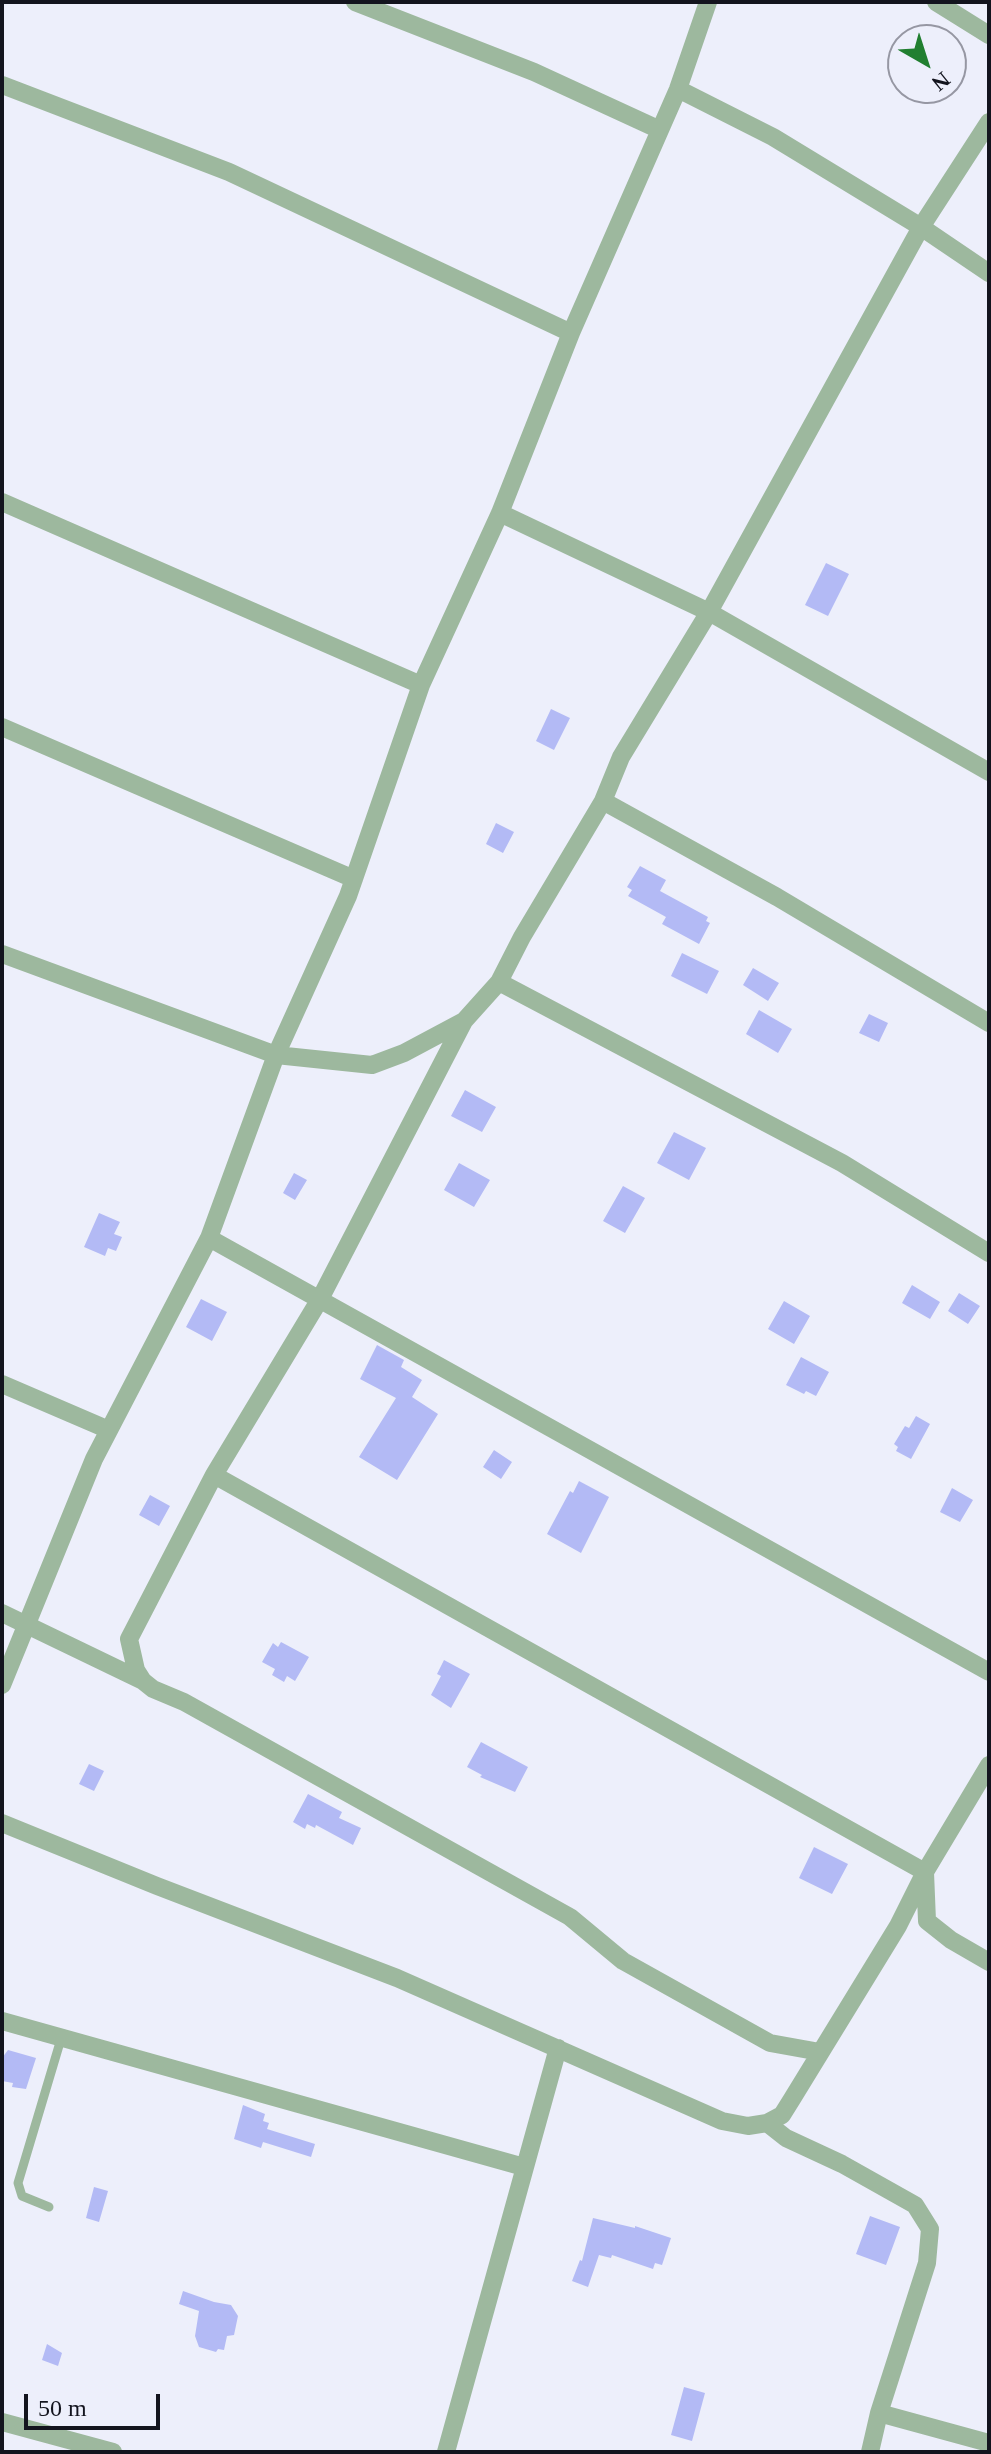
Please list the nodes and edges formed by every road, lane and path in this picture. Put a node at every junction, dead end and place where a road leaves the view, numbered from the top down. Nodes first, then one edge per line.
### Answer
1 (355, 2) edge
2 (708, 2) edge
3 (936, 2) edge
4 (989, 35) edge
5 (2, 85) edge
6 (678, 89) junction
7 (989, 122) edge
8 (660, 130) junction
9 (921, 227) junction
10 (989, 273) edge
11 (571, 333) junction
12 (2, 502) edge
13 (500, 513) junction
14 (709, 612) junction
15 (421, 685) junction
16 (2, 727) edge
17 (989, 772) edge
18 (603, 801) junction
19 (354, 879) junction
20 (2, 954) edge
21 (499, 982) junction
22 (464, 1021) junction
23 (989, 1023) edge
24 (276, 1055) junction
25 (209, 1238) junction
26 (989, 1253) edge
27 (320, 1299) junction
28 (2, 1384) edge
29 (109, 1430) junction
30 (214, 1475) junction
31 (2, 1613) edge
32 (27, 1624) junction
33 (989, 1672) edge
34 (143, 1681) junction
35 (2, 1685) edge
36 (989, 1765) edge
37 (2, 1823) edge
38 (925, 1872) junction
39 (989, 1962) edge
40 (2, 2021) edge
41 (61, 2039) junction
42 (558, 2048) junction
43 (820, 2052) junction
44 (767, 2123) junction
45 (524, 2167) junction
46 (49, 2207) dead end
47 (879, 2413) junction
48 (2, 2422) edge
49 (989, 2443) edge
50 (113, 2452) edge
51 (446, 2452) edge
52 (870, 2452) edge

1 - 8 street
2 - 6 street
3 - 4 street
5 - 11 street
6 - 8 street
6 - 9 street
7 - 9 street
8 - 11 street
9 - 10 street
9 - 14 street
11 - 13 street
12 - 15 street
13 - 14 street
13 - 15 street
14 - 17 street
14 - 18 street
15 - 19 street
16 - 19 street
18 - 21 street
18 - 23 street
19 - 24 street
20 - 24 street
21 - 22 street
21 - 26 street
22 - 24 street
22 - 27 street
24 - 25 street
25 - 27 street
25 - 29 street
27 - 30 street
27 - 33 street
28 - 29 street
29 - 32 street
30 - 34 street
30 - 38 street
31 - 32 street
32 - 34 street
32 - 35 street
34 - 43 street
36 - 38 street
37 - 42 street
38 - 39 street
38 - 43 street
40 - 41 street
41 - 45 street
41 - 46 lane
42 - 44 street
42 - 45 street
43 - 44 street
44 - 47 street
45 - 51 street
47 - 49 street
47 - 52 street
48 - 50 street

